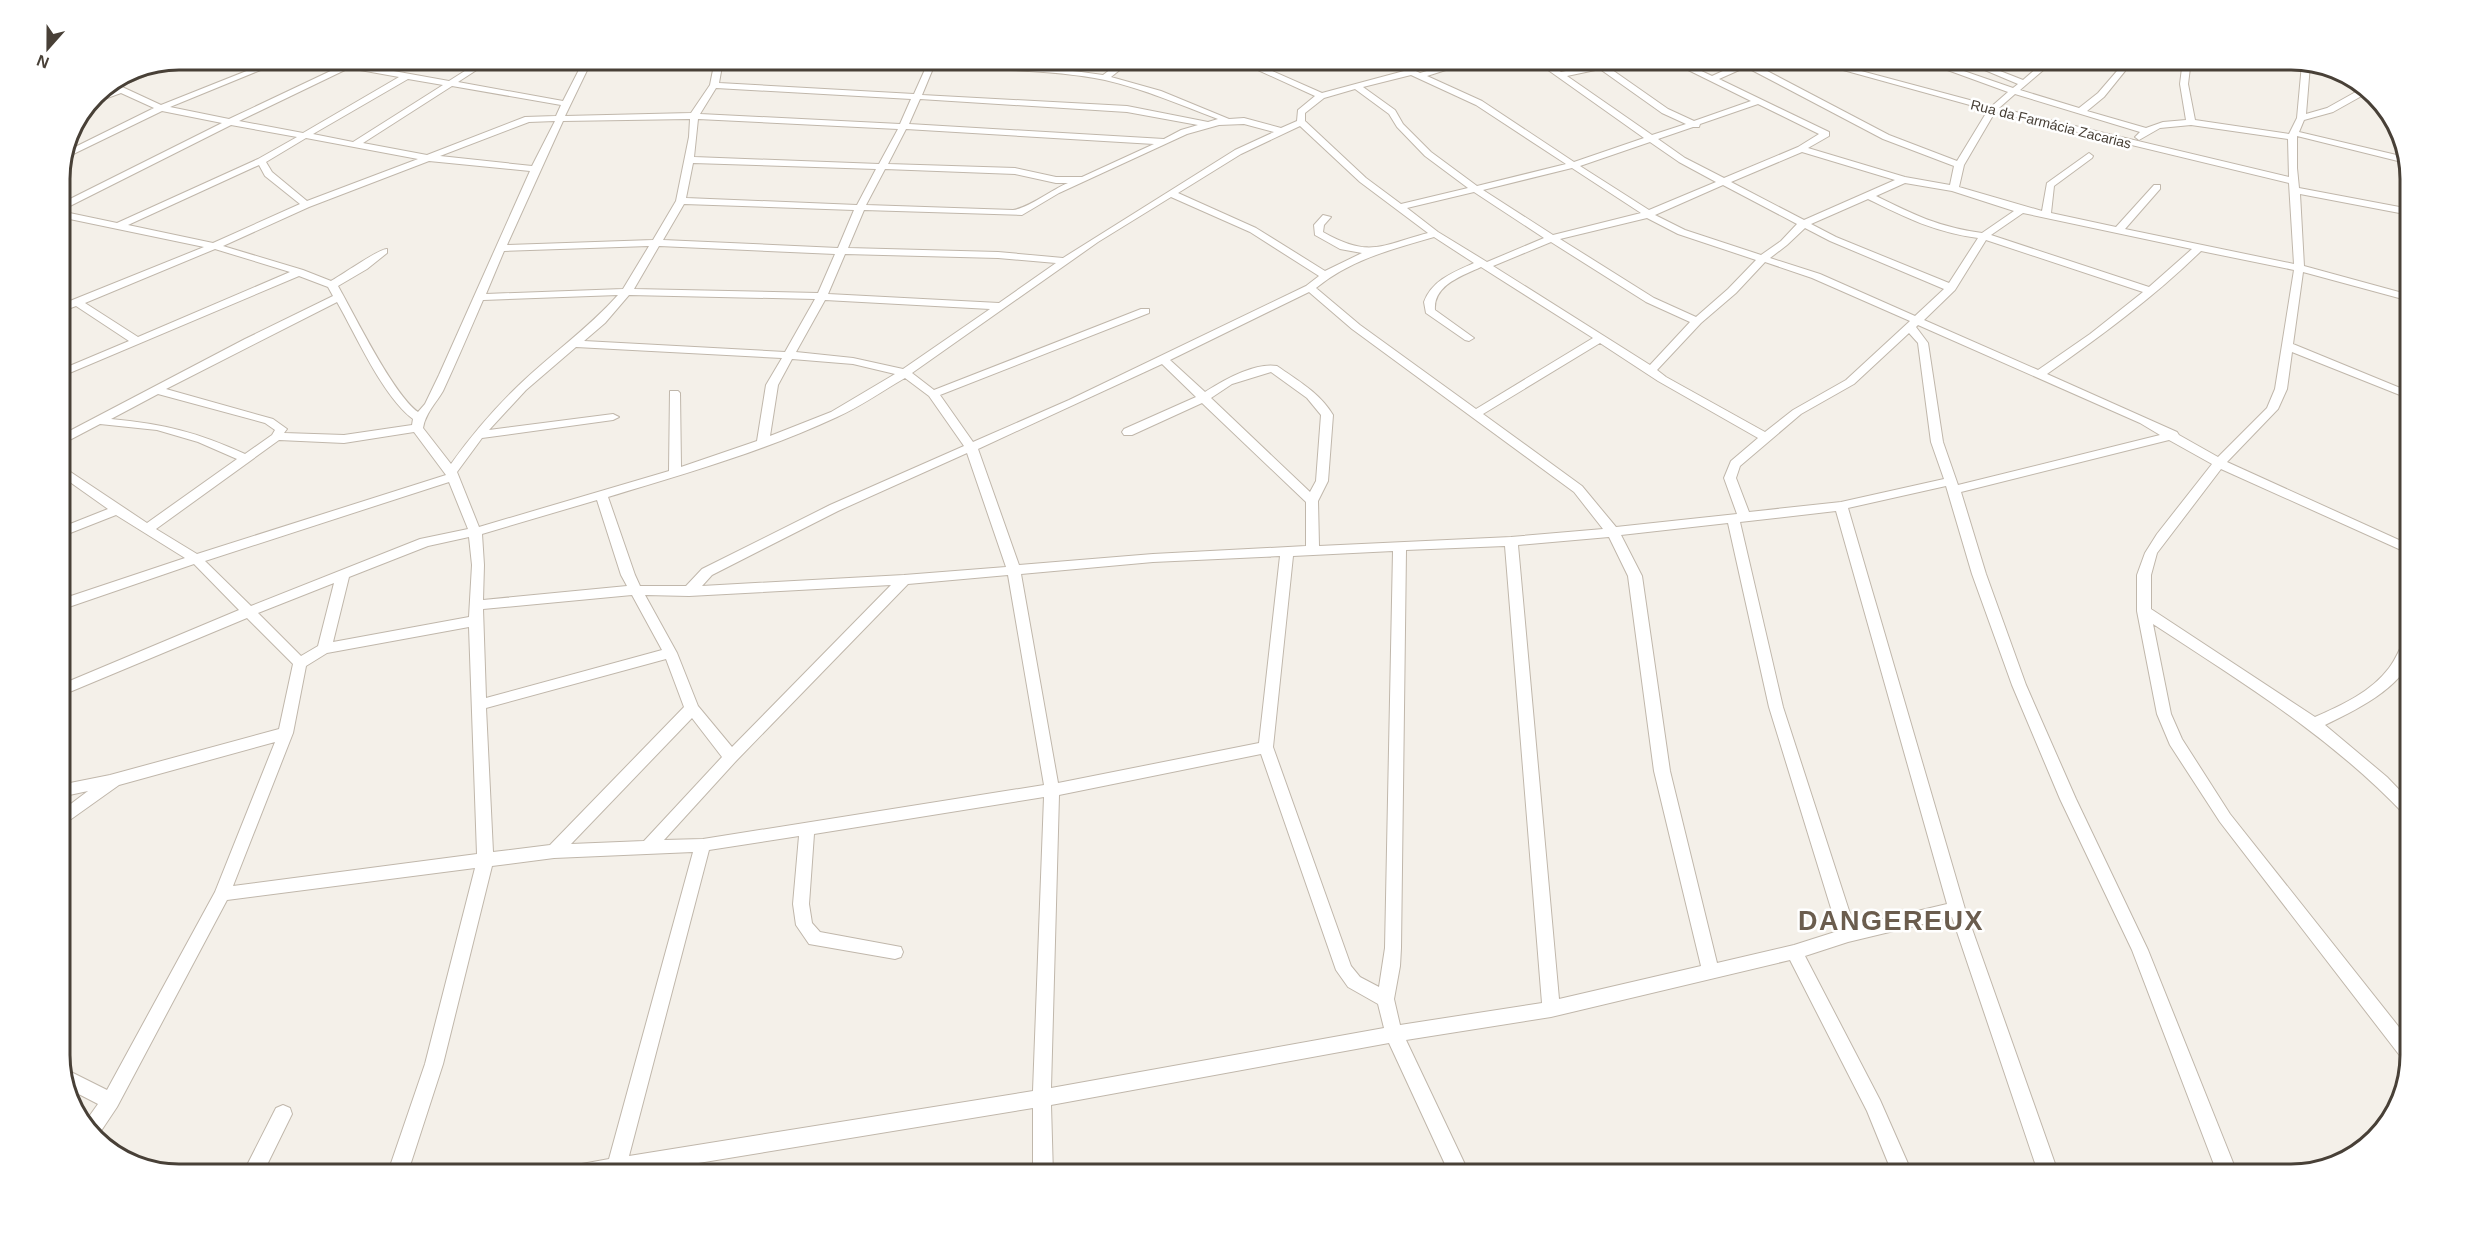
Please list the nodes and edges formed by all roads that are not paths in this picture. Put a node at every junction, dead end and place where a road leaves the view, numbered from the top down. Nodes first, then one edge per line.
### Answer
1 (256, 70) edge
2 (340, 70) edge
3 (376, 70) edge
4 (473, 70) edge
5 (583, 70) edge
6 (717, 70) edge
7 (927, 70) edge
8 (1026, 70) edge
9 (1115, 70) edge
10 (1262, 70) edge
11 (1407, 70) edge
12 (1432, 70) edge
13 (1553, 70) edge
14 (1583, 70) edge
15 (1607, 70) edge
16 (1692, 70) edge
17 (1733, 70) edge
18 (1765, 70) edge
19 (1848, 70) edge
20 (1953, 70) edge
21 (1992, 70) edge
22 (2039, 70) edge
23 (2120, 70) edge
24 (2186, 70) edge
25 (2305, 71) edge
26 (1416, 74) junction
27 (1560, 75) junction
28 (407, 76) junction
29 (1105, 78) junction
30 (1711, 80) junction
31 (2024, 82) junction
32 (452, 84) junction
33 (714, 85) junction
34 (1358, 88) junction
35 (119, 89) edge
36 (2013, 91) junction
37 (2358, 95) edge
38 (915, 96) junction
39 (1321, 96) junction
40 (1757, 102) junction
41 (567, 104) junction
42 (161, 108) junction
43 (1993, 109) junction
44 (2081, 111) junction
45 (559, 116) junction
46 (694, 116) junction
47 (2301, 118) junction
48 (1230, 121) junction
49 (230, 122) junction
50 (1301, 122) junction
51 (2191, 122) junction
52 (1207, 124) junction
53 (1696, 124) junction
54 (903, 127) junction
55 (1281, 131) junction
56 (2146, 131) junction
57 (304, 135) junction
58 (2293, 135) junction
59 (1651, 140) junction
60 (1165, 142) junction
61 (2131, 144) junction
62 (354, 145) junction
63 (1801, 149) junction
64 (74, 151) edge
65 (2089, 156) dead end
66 (429, 158) junction
67 (2397, 158) edge
68 (689, 160) junction
69 (261, 161) junction
70 (1573, 165) junction
71 (1959, 165) junction
72 (883, 166) junction
73 (535, 169) junction
74 (1083, 180) junction
75 (1904, 180) junction
76 (1724, 183) junction
77 (2294, 186) junction
78 (2157, 187) dead end
79 (1474, 188) junction
80 (1954, 188) junction
81 (1172, 194) junction
82 (1867, 195) junction
83 (681, 201) junction
84 (71, 202) edge
85 (306, 206) junction
86 (861, 206) junction
87 (1401, 207) junction
88 (2021, 210) junction
89 (2399, 210) edge
90 (2046, 214) junction
91 (1646, 215) junction
92 (71, 217) edge
93 (1326, 217) dead end
94 (1803, 224) junction
95 (118, 226) junction
96 (2119, 229) junction
97 (1435, 234) junction
98 (1984, 236) junction
99 (1551, 239) junction
100 (658, 243) junction
101 (214, 246) junction
102 (2200, 246) junction
103 (1342, 247) junction
104 (501, 248) junction
105 (384, 251) dead end
106 (841, 251) junction
107 (1375, 252) junction
108 (1764, 257) junction
109 (1067, 261) junction
110 (1353, 262) junction
111 (1484, 264) junction
112 (2299, 268) junction
113 (299, 272) junction
114 (1324, 275) junction
115 (332, 285) junction
116 (1310, 288) junction
117 (1951, 288) junction
118 (628, 290) junction
119 (2150, 291) junction
120 (2399, 295) edge
121 (822, 296) junction
122 (339, 297) junction
123 (478, 297) junction
124 (78, 303) junction
125 (71, 305) edge
126 (1001, 306) junction
127 (1144, 312) dead end
128 (1697, 321) junction
129 (1913, 324) junction
130 (1469, 338) dead end
131 (1599, 339) junction
132 (137, 341) junction
133 (574, 344) junction
134 (2288, 346) junction
135 (789, 355) junction
136 (1163, 359) junction
137 (71, 369) edge
138 (1651, 370) junction
139 (905, 374) junction
140 (2040, 374) junction
141 (156, 390) junction
142 (2399, 392) edge
143 (674, 393) dead end
144 (933, 394) junction
145 (1204, 398) junction
146 (1477, 413) junction
147 (613, 417) dead end
148 (100, 421) junction
149 (418, 423) junction
150 (1128, 432) dead end
151 (478, 435) junction
152 (2173, 435) junction
153 (71, 436) edge
154 (1766, 437) junction
155 (276, 438) junction
156 (763, 444) junction
157 (970, 447) junction
158 (245, 458) junction
159 (2219, 463) junction
160 (675, 473) junction
161 (452, 475) junction
162 (71, 478) edge
163 (1953, 485) junction
164 (601, 495) junction
165 (1312, 501) junction
166 (1841, 506) junction
167 (117, 510) junction
168 (1739, 518) junction
169 (71, 529) edge
170 (147, 530) junction
171 (474, 532) junction
172 (1613, 532) junction
173 (1511, 541) junction
174 (2399, 545) edge
175 (1400, 546) junction
176 (1313, 552) junction
177 (1287, 553) junction
178 (196, 559) junction
179 (1014, 571) junction
180 (343, 575) junction
181 (904, 580) junction
182 (635, 590) junction
183 (689, 591) junction
184 (71, 602) edge
185 (478, 605) junction
186 (250, 611) junction
187 (2144, 611) junction
188 (476, 621) junction
189 (324, 649) junction
190 (670, 653) junction
191 (300, 663) junction
192 (2400, 664) edge
193 (71, 686) edge
194 (479, 705) junction
195 (692, 708) junction
196 (2313, 724) junction
197 (286, 733) junction
198 (1266, 747) junction
199 (731, 757) junction
200 (114, 780) junction
201 (71, 789) edge
202 (1052, 790) junction
203 (2400, 800) edge
204 (71, 813) edge
205 (807, 829) junction
206 (703, 845) junction
207 (648, 847) junction
208 (554, 851) junction
209 (485, 860) junction
210 (222, 894) junction
211 (1957, 909) junction
212 (1848, 935) junction
213 (896, 951) dead end
214 (1794, 952) junction
215 (1710, 970) junction
216 (1385, 999) junction
217 (1551, 1009) junction
218 (1394, 1034) junction
219 (2400, 1042) edge
220 (74, 1082) edge
221 (1042, 1098) junction
222 (111, 1101) junction
223 (283, 1114) dead end
224 (95, 1124) edge
225 (257, 1165) edge
226 (400, 1165) edge
227 (616, 1165) edge
228 (645, 1165) edge
229 (1043, 1165) edge
230 (1455, 1165) edge
231 (1899, 1165) edge
232 (2046, 1165) edge
233 (2224, 1165) edge

1 - 42 street
2 - 49 street
3 - 28 street
4 - 32 street
5 - 41 street
6 - 33 street
7 - 38 street
8 - 29 street
9 - 29 street
10 - 39 street
11 - 26 street
12 - 26 street
13 - 27 street
14 - 27 street
15 - 53 street
16 - 30 street
17 - 30 street
18 - 71 street
19 - 43 street, Rua da Farmácia Zacarias
20 - 36 street
21 - 31 street
22 - 31 street
23 - 44 street
24 - 51 street
25 - 47 street
26 - 34 street
26 - 70 street
27 - 59 street
28 - 32 street
28 - 57 street
29 - 48 street
30 - 40 street
31 - 36 street
32 - 41 street
32 - 62 street
33 - 38 street
33 - 46 street
34 - 39 street
34 - 79 street
35 - 42 street
36 - 43 street
36 - 44 street
37 - 47 street
38 - 52 street
38 - 54 street
39 - 50 street
40 - 53 street
40 - 63 street
41 - 45 street
42 - 49 street
42 - 64 street
43 - 61 street, Rua da Farmácia Zacarias
43 - 71 street
44 - 56 street
45 - 46 street
45 - 66 street
45 - 73 street
46 - 54 street
46 - 68 street
47 - 58 street
48 - 52 street
48 - 55 street
49 - 57 street
49 - 84 street
50 - 55 street
50 - 87 street
51 - 56 street
51 - 58 street
52 - 60 street
53 - 59 street
54 - 60 street
54 - 72 street
55 - 81 street
56 - 61 street
57 - 62 street
57 - 69 street
58 - 67 street
58 - 77 street
59 - 70 street
59 - 76 street
60 - 74 street
61 - 77 street, Rua da Farmácia Zacarias
62 - 66 street
63 - 75 street
63 - 76 street
65 - 90 street
66 - 73 street
66 - 85 street
68 - 72 street
68 - 83 street
69 - 85 street
69 - 95 street
70 - 79 street
70 - 91 street
71 - 80 street
72 - 74 street
72 - 86 street
73 - 104 street
74 - 86 street
75 - 80 street
75 - 82 street
76 - 91 street
76 - 94 street
77 - 89 street, Rua da Farmácia Zacarias
77 - 112 street
78 - 96 street
79 - 87 street
79 - 99 street
80 - 88 street
81 - 109 street
81 - 114 street
82 - 94 street
82 - 98 street
83 - 86 street
83 - 100 street
85 - 101 street
86 - 106 street
87 - 97 street
88 - 90 street
88 - 98 street
90 - 96 street
91 - 99 street
91 - 108 street
92 - 95 street
93 - 103 street
94 - 108 street
94 - 117 street
95 - 101 street
96 - 102 street
97 - 107 street
97 - 111 street
98 - 117 street
98 - 119 street
99 - 111 street
99 - 128 street
100 - 104 street
100 - 106 street
100 - 118 street
101 - 113 street
101 - 124 street
102 - 112 street
102 - 119 street
103 - 107 street
103 - 110 street
104 - 123 street
105 - 115 street
106 - 109 street
106 - 121 street
107 - 110 street
108 - 128 street
108 - 129 street
109 - 126 street
110 - 114 street
111 - 130 street
111 - 131 street
112 - 120 street
112 - 134 street
113 - 115 street
113 - 132 street
114 - 116 street
115 - 122 street
116 - 136 street
116 - 146 street
117 - 129 street
118 - 121 street
118 - 123 street
118 - 133 street
119 - 140 street
121 - 126 street
121 - 135 street
122 - 141 street
122 - 149 street
123 - 149 street
124 - 125 street
124 - 132 street
126 - 139 street
127 - 144 street
128 - 138 street
129 - 140 street
129 - 154 street
129 - 163 street
131 - 138 street
131 - 146 street
132 - 137 street
133 - 135 street
133 - 151 street
134 - 142 street
134 - 159 street
135 - 139 street
135 - 156 street
136 - 145 street
136 - 157 street
138 - 154 street
139 - 144 street
139 - 156 street
140 - 152 street
141 - 148 street
141 - 155 street
143 - 160 street
144 - 157 street
145 - 150 street
145 - 165 street
145 - 165 street
146 - 172 street
147 - 151 street
148 - 153 street
148 - 158 street
149 - 155 street
149 - 161 street
151 - 161 street
152 - 159 street
152 - 163 street
154 - 168 street
155 - 158 street
156 - 160 street
157 - 179 street
157 - 183 street
158 - 170 street
159 - 174 street
159 - 187 street
160 - 164 street
161 - 171 street
161 - 178 street
162 - 167 street
163 - 166 street
163 - 233 street
164 - 171 street
164 - 182 street
165 - 176 street
166 - 168 street
166 - 211 street
167 - 169 street
167 - 170 street
168 - 172 street
168 - 212 street
170 - 178 street
171 - 180 street
171 - 185 street
172 - 173 street
172 - 215 street
173 - 175 street
173 - 217 street
175 - 176 street
175 - 216 street
176 - 177 street
177 - 179 street
177 - 198 street
178 - 184 street
178 - 186 street
179 - 181 street
179 - 202 street
180 - 186 street
180 - 189 street
181 - 183 street
181 - 199 street
182 - 183 street
182 - 185 street
182 - 190 street
185 - 188 street
186 - 191 street
186 - 193 street
187 - 196 street
187 - 219 street
188 - 189 street
188 - 194 street
189 - 191 street
190 - 194 street
190 - 195 street
191 - 197 street
192 - 196 street
194 - 209 street
195 - 199 street
195 - 208 street
196 - 203 street
197 - 200 street
197 - 210 street
198 - 202 street
198 - 216 street
199 - 207 street
200 - 201 street
200 - 204 street
202 - 205 street
202 - 221 street
205 - 206 street
205 - 213 street
206 - 207 street
206 - 227 street
207 - 208 street
208 - 209 street
209 - 210 street
209 - 226 street
210 - 222 street
211 - 212 street
211 - 232 street
212 - 214 street
214 - 215 street
214 - 231 street
215 - 217 street
216 - 218 street
217 - 218 street
218 - 221 street
218 - 230 street
220 - 222 street
221 - 228 street
221 - 229 street
222 - 224 street
223 - 225 street

